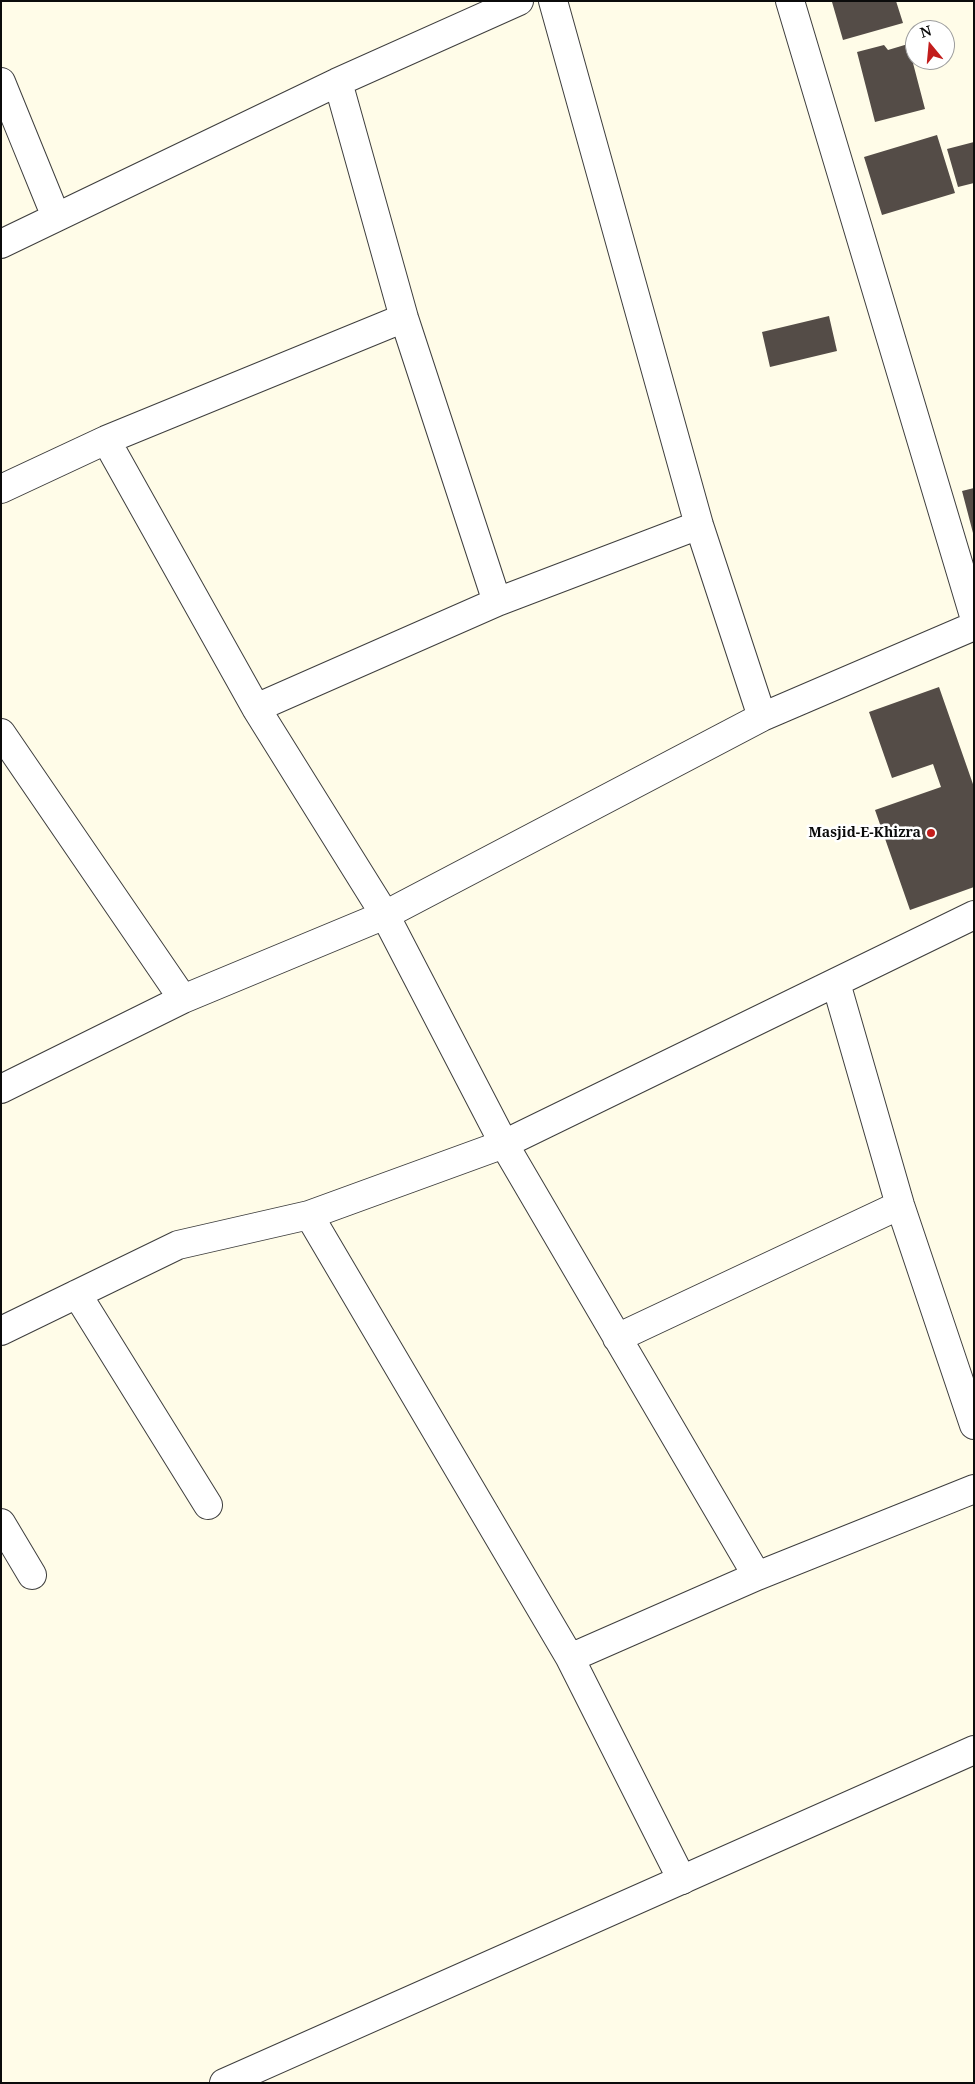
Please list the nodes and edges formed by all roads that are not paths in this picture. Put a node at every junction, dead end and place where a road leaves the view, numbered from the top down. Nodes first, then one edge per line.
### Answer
1 (519, 1) edge
2 (552, 1) edge
3 (790, 1) edge
4 (1, 82) edge
5 (338, 82) junction
6 (56, 217) junction
7 (1, 244) edge
8 (404, 318) junction
9 (106, 440) junction
10 (1, 489) edge
11 (699, 525) junction
12 (498, 602) junction
13 (974, 616) edge
14 (974, 626) edge
15 (256, 708) junction
16 (762, 717) junction
17 (1, 733) edge
18 (385, 915) junction
19 (974, 915) edge
20 (836, 982) junction
21 (183, 999) junction
22 (1, 1089) edge
23 (504, 1144) junction
24 (900, 1205) junction
25 (309, 1215) junction
26 (77, 1294) junction
27 (1, 1331) edge
28 (617, 1338) junction
29 (974, 1425) edge
30 (974, 1489) edge
31 (208, 1505) dead end
32 (1, 1523) edge
33 (32, 1574) dead end
34 (757, 1576) junction
35 (570, 1658) junction
36 (974, 1750) edge
37 (682, 1880) junction
38 (224, 2083) edge

1 - 5 street
2 - 11 street
3 - 13 street
4 - 6 street
5 - 6 street
5 - 8 street
6 - 7 street
8 - 9 street
8 - 12 street
9 - 10 street
9 - 15 street
11 - 12 street
11 - 16 street
12 - 15 street
14 - 16 street
15 - 18 street
16 - 18 street
17 - 21 street
18 - 21 street
18 - 23 street
19 - 20 street
20 - 23 street
20 - 24 street
21 - 22 street
23 - 25 street
23 - 28 street
24 - 28 street
24 - 29 street
25 - 26 street
25 - 35 street
26 - 27 street
26 - 31 street
28 - 34 street
30 - 34 street
32 - 33 street
34 - 35 street
35 - 37 street
36 - 37 street
37 - 38 street

